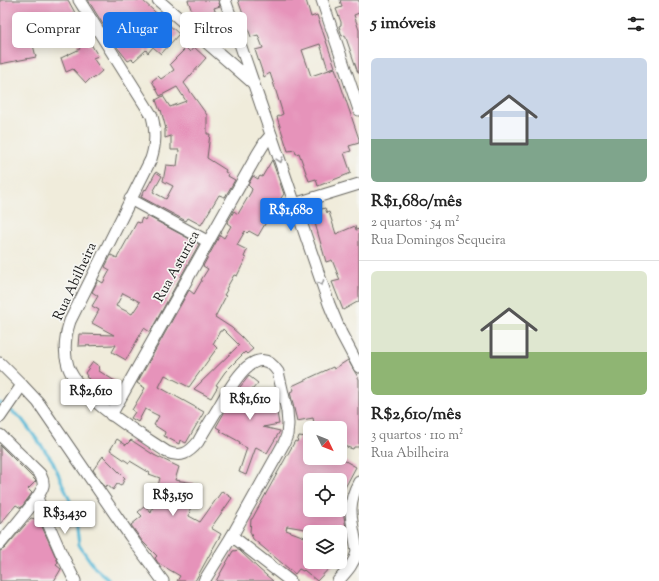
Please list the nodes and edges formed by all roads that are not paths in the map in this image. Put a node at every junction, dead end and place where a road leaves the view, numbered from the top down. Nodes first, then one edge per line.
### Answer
1 (79, 0) edge
2 (158, 0) edge
3 (225, 0) edge
4 (322, 0) edge
5 (253, 84) junction
6 (359, 110) edge
7 (271, 135) junction
8 (359, 184) edge
9 (130, 199) junction
10 (294, 204) junction
11 (207, 241) junction
12 (0, 363) edge
13 (359, 367) edge
14 (22, 385) junction
15 (111, 415) junction
16 (0, 417) edge
17 (0, 435) edge
18 (359, 482) edge
19 (37, 498) junction
20 (232, 536) junction
21 (0, 544) edge
22 (358, 552) edge
23 (75, 581) edge
24 (162, 581) edge
25 (204, 581) edge
26 (290, 581) edge
27 (338, 581) edge

1 - 9 street, Rua Abilheira
2 - 5 street
3 - 5 street
4 - 6 street
5 - 7 street
7 -> 10 street
7 - 11 street, Rua Asturica
8 - 10 street
9 - 11 street
9 - 15 street, Rua Abilheira
10 -> 13 street
11 - 15 street, Rua Asturica
12 - 14 street
14 - 16 street
14 - 24 street
15 - 20 street, Rua Abilheira
17 - 19 street
18 - 22 street
19 - 21 street
19 - 23 street
20 - 25 street, Rua Abilheira
20 - 26 street
22 - 27 street

